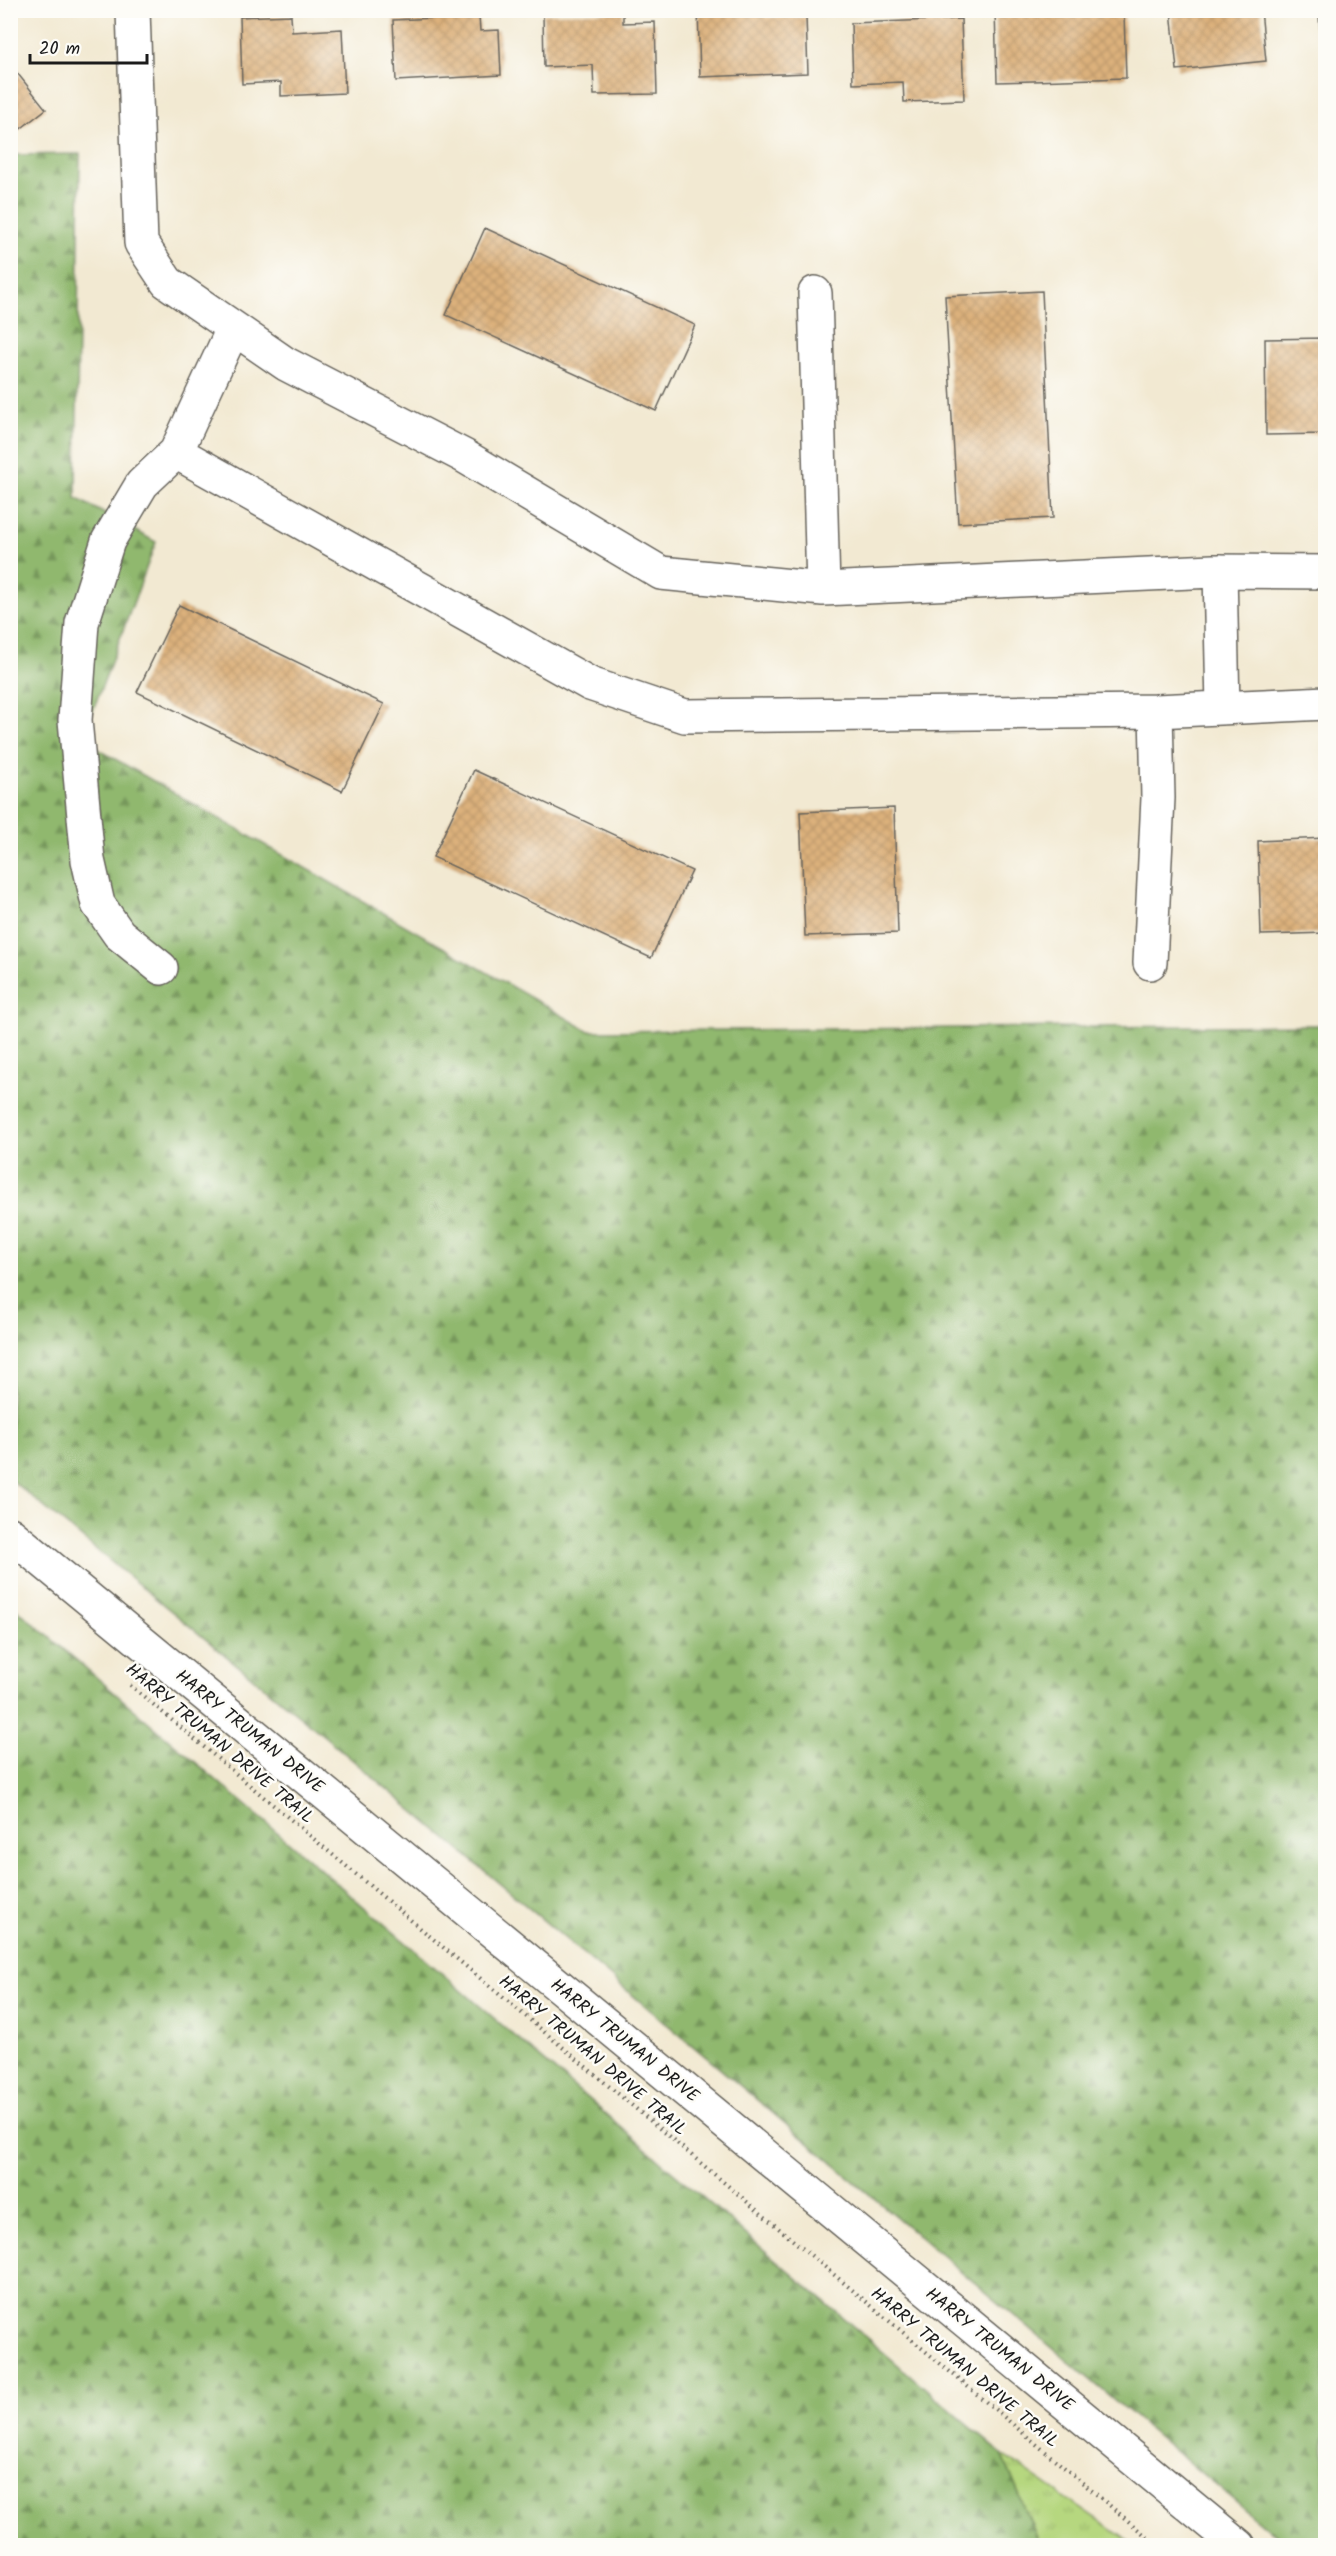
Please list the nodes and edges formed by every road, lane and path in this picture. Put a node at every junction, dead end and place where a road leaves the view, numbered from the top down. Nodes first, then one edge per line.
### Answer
1 (133, 10) edge
2 (815, 293) dead end
3 (233, 329) junction
4 (176, 452) junction
5 (1220, 571) junction
6 (1326, 572) edge
7 (823, 589) junction
8 (1326, 703) edge
9 (1223, 708) junction
10 (1156, 711) junction
11 (1150, 963) dead end
12 (161, 968) dead end
13 (10, 1534) edge
14 (121, 1677) dead end
15 (1158, 2546) edge
16 (1239, 2546) edge

1 - 3 main road
2 - 7 main road
3 - 4 main road
3 - 7 main road
4 - 10 main road
4 - 12 main road
5 - 6 main road
5 - 7 main road
5 - 9 main road
8 - 9 main road
9 - 10 main road
10 - 11 main road
13 - 16 main road, HARRY TRUMAN DRIVE
14 - 15 path, HARRY TRUMAN DRIVE TRAIL

